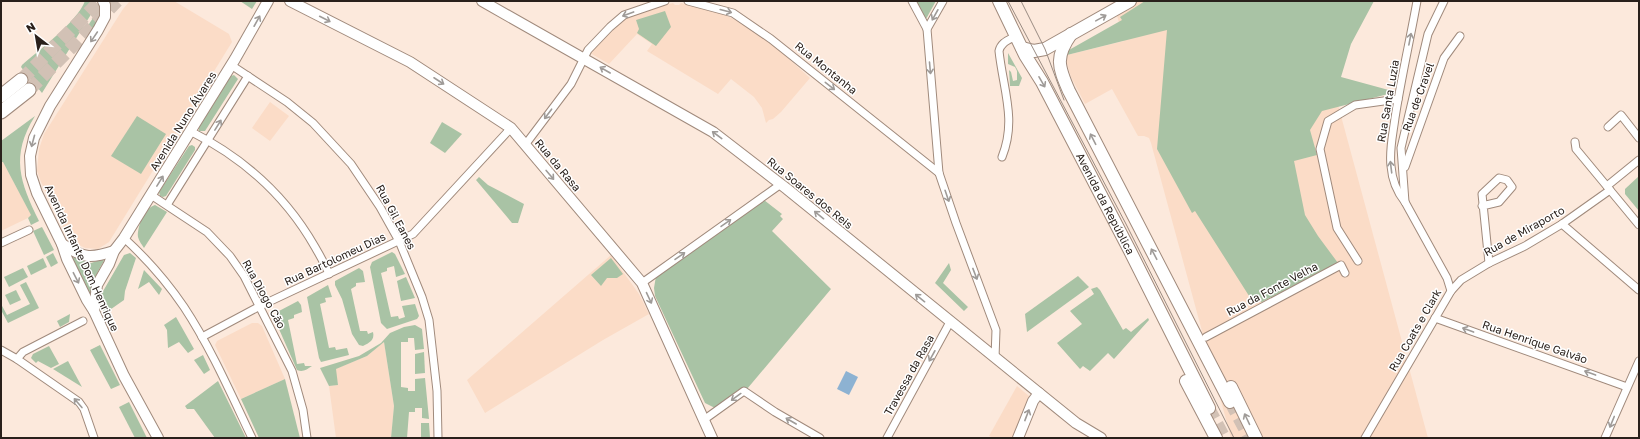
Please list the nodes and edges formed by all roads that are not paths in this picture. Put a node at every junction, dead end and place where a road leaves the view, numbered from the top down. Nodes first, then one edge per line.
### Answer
1 (103, 1) edge
2 (268, 1) edge
3 (290, 1) edge
4 (482, 1) edge
5 (665, 1) edge
6 (688, 1) edge
7 (912, 1) edge
8 (942, 1) edge
9 (999, 1) edge
10 (1130, 1) edge
11 (1417, 1) edge
12 (1444, 1) edge
13 (927, 29) junction
14 (1071, 34) junction
15 (1016, 36) junction
16 (1460, 36) dead end
17 (1022, 48) junction
18 (584, 58) junction
19 (231, 65) junction
20 (248, 76) junction
21 (1, 96) edge
22 (1398, 99) junction
23 (1, 112) edge
24 (1608, 127) dead end
25 (511, 128) junction
26 (190, 131) junction
27 (1639, 138) edge
28 (208, 140) junction
29 (1575, 142) dead end
30 (525, 145) junction
31 (1002, 157) dead end
32 (1639, 160) edge
33 (1404, 169) junction
34 (939, 173) junction
35 (781, 184) junction
36 (1608, 188) junction
37 (151, 195) junction
38 (1405, 202) junction
39 (167, 205) junction
40 (1482, 206) junction
41 (1562, 224) junction
42 (1639, 225) edge
43 (29, 230) dead end
44 (124, 238) junction
45 (399, 241) junction
46 (1, 243) edge
47 (62, 244) junction
48 (114, 251) junction
49 (1358, 261) dead end
50 (1489, 263) junction
51 (1345, 273) dead end
52 (329, 274) junction
53 (642, 283) junction
54 (1172, 288) junction
55 (1639, 290) edge
56 (1150, 291) junction
57 (1451, 291) junction
58 (260, 306) junction
59 (94, 311) junction
60 (1435, 318) junction
61 (82, 322) dead end
62 (950, 322) junction
63 (202, 337) junction
64 (1206, 337) junction
65 (1, 350) edge
66 (995, 358) junction
67 (17, 359) junction
68 (1639, 361) edge
69 (1627, 387) junction
70 (1039, 393) junction
71 (1230, 402) tunnel mouth
72 (1209, 408) tunnel mouth
73 (705, 420) junction
74 (94, 438) edge
75 (158, 438) edge
76 (252, 438) edge
77 (307, 438) edge
78 (438, 438) edge
79 (712, 438) edge
80 (820, 438) edge
81 (887, 438) edge
82 (1018, 438) edge
83 (1101, 438) edge
84 (1216, 438) edge
85 (1256, 438) edge
86 (1365, 438) edge
87 (1606, 438) edge

1 -> 47 main road, Avenida Infante Dom Henrique
19 -> 2 main road, Avenida Nuno Álvares
3 -> 25 main road, Rua da Rasa
4 - 18 main road, Rua Soares dos Reis
5 -> 18 street
6 -> 34 street, Rua Montanha
7 - 13 street
8 -> 13 street
9 - 15 main road, Avenida da República
14 -> 10 main road
22 -> 11 street, Rua Santa Luzia
12 - 33 street, Rua Coats e Clark
13 -> 34 street
14 - 17 main road
54 -> 14 main road, Avenida da República
15 - 17 main road, Avenida da República
15 - 31 street
16 - 33 street, Rua de Cravel
17 -> 56 main road, Avenida da República
18 -> 30 street
35 -> 18 main road, Rua Soares dos Reis
19 - 20 street, Rua Gil Eanes
19 - 26 main road, Avenida Nuno Álvares
28 -> 20 street
20 - 45 street, Rua Gil Eanes
21 - 23 highway
38 -> 22 street, Rua Santa Luzia
22 - 49 street
24 - 27 street
25 - 30 main road, Rua da Rasa
25 - 45 street, Rua Bartolomeu Dias
26 - 28 street
37 -> 26 main road, Avenida Nuno Álvares
28 - 39 street
28 - 52 street
29 - 36 street
30 -> 53 main road, Rua da Rasa
32 - 36 street, Rua de Miraporto
33 - 38 street, Rua Coats e Clark
34 -> 66 street
53 -> 35 street
62 -> 35 main road, Rua Soares dos Reis
36 - 41 street, Rua de Miraporto
36 - 42 street
37 - 39 street, Rua Diogo Cão
37 - 44 main road, Avenida Nuno Álvares
38 - 57 street, Rua Coats e Clark
39 - 58 street, Rua Diogo Cão
40 - 40 street
40 - 50 street
41 - 50 street, Rua de Miraporto
41 - 55 street
43 - 46 street
44 - 48 main road, Avenida Nuno Álvares
44 - 63 street
45 - 52 street, Rua Bartolomeu Dias
45 - 78 street, Rua Gil Eanes
47 - 48 main road
47 -> 59 main road, Avenida Infante Dom Henrique
48 - 59 main road, Avenida Nuno Álvares
50 - 57 street, Rua de Miraporto
51 - 64 street, Rua da Fonte Velha
52 - 58 street, Rua Bartolomeu Dias
53 -> 73 main road, Rua da Rasa
54 - 64 main road
54 - 71 main road, Avenida da República
56 - 72 main road, Avenida da República
56 - 84 main road
57 - 60 street, Rua Coats e Clark
58 - 63 street, Rua Bartolomeu Dias
58 - 77 street, Rua Diogo Cão
59 - 75 main road, Avenida Infante Dom Henrique
69 -> 60 street, Rua Henrique Galvão
60 - 86 street, Rua Coats e Clark
61 - 67 street
62 - 66 main road, Rua Soares dos Reis
62 -> 81 street, Travessa da Rasa
63 - 76 street
85 -> 64 main road
65 - 67 street
66 - 70 main road, Rua Soares dos Reis
74 -> 67 street
68 - 69 street
69 -> 87 street
82 -> 70 main road
70 - 83 main road, Rua Soares dos Reis
73 - 79 main road, Rua da Rasa
80 -> 73 street

